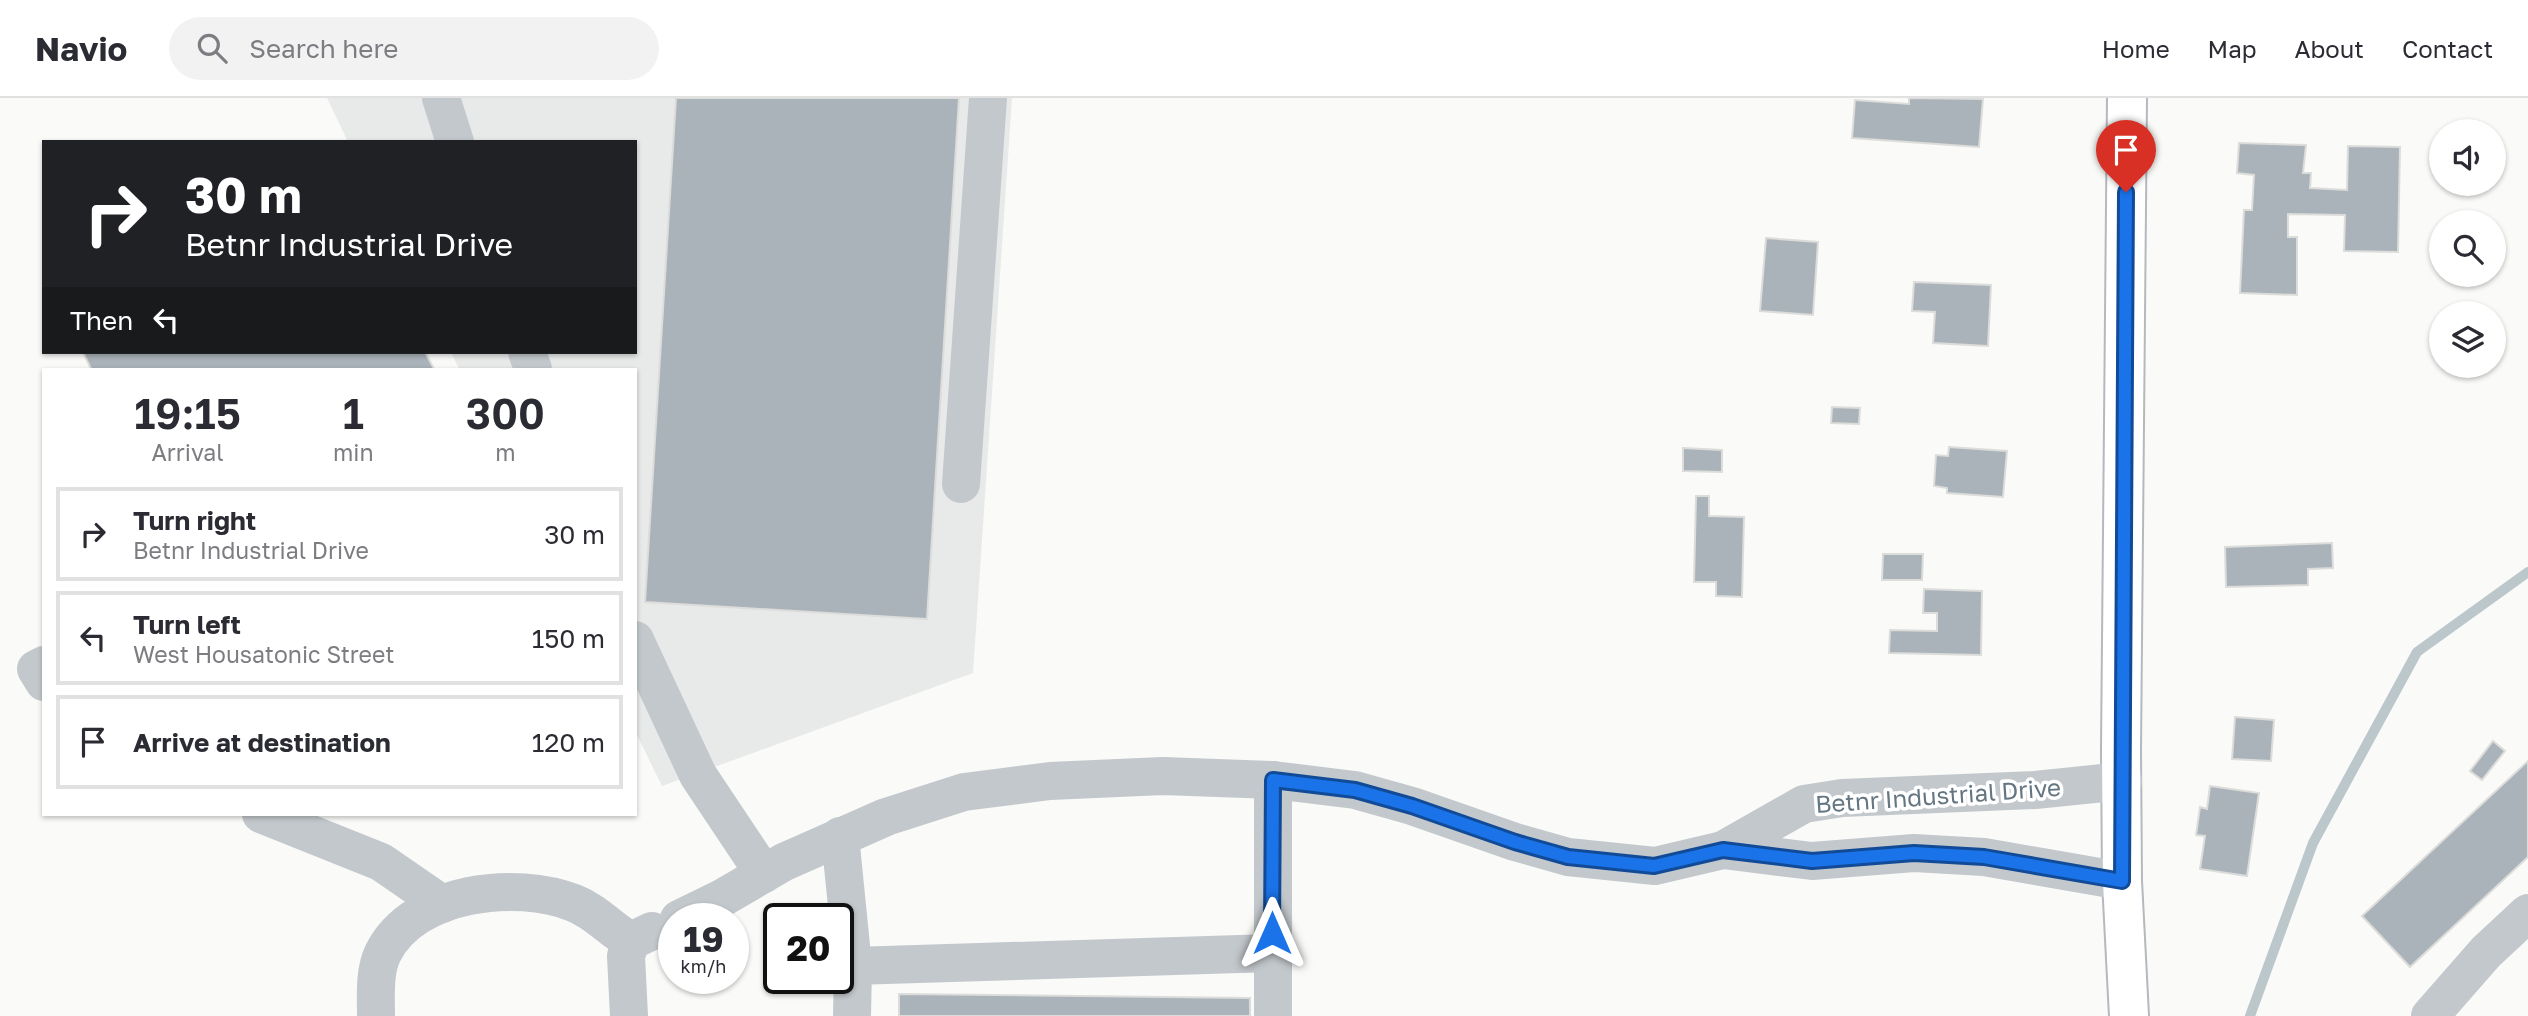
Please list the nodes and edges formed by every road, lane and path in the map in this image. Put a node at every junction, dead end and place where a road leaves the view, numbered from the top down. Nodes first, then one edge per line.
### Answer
1 (441, 98) edge
2 (988, 98) edge
3 (2127, 98) edge
4 (455, 140) edge
5 (961, 484) dead end
6 (637, 644) edge
7 (42, 666) edge
8 (42, 679) edge
9 (1273, 780) junction
10 (2123, 781) junction
11 (266, 816) edge
12 (840, 836) junction
13 (1723, 850) junction
14 (764, 874) junction
15 (2122, 881) junction
16 (709, 903) edge
17 (847, 903) edge
18 (442, 904) junction
19 (2528, 913) edge
20 (658, 928) edge
21 (631, 941) junction
22 (1272, 953) junction
23 (854, 966) edge
24 (852, 994) edge
25 (376, 1016) edge
26 (629, 1016) edge
27 (852, 1016) edge
28 (1273, 1016) edge
29 (2129, 1016) edge
30 (2430, 1016) edge

1 - 4 street
2 - 5 street
3 - 10 highway
6 - 14 street
7 - 8 street
9 - 12 street, Betnr Industrial Drive
9 - 13 street, Betnr Industrial Drive
9 - 22 street
10 - 13 street, Betnr Industrial Drive
10 - 15 highway
11 - 18 street
12 - 14 street, Betnr Industrial Drive
12 - 17 street
13 - 15 street, Betnr Industrial Drive
14 - 16 street, Betnr Industrial Drive
15 - 29 highway
18 - 21 street
18 - 25 street
19 - 30 street
20 - 21 street
21 - 26 street
22 - 23 street
22 - 28 street
24 - 27 street

